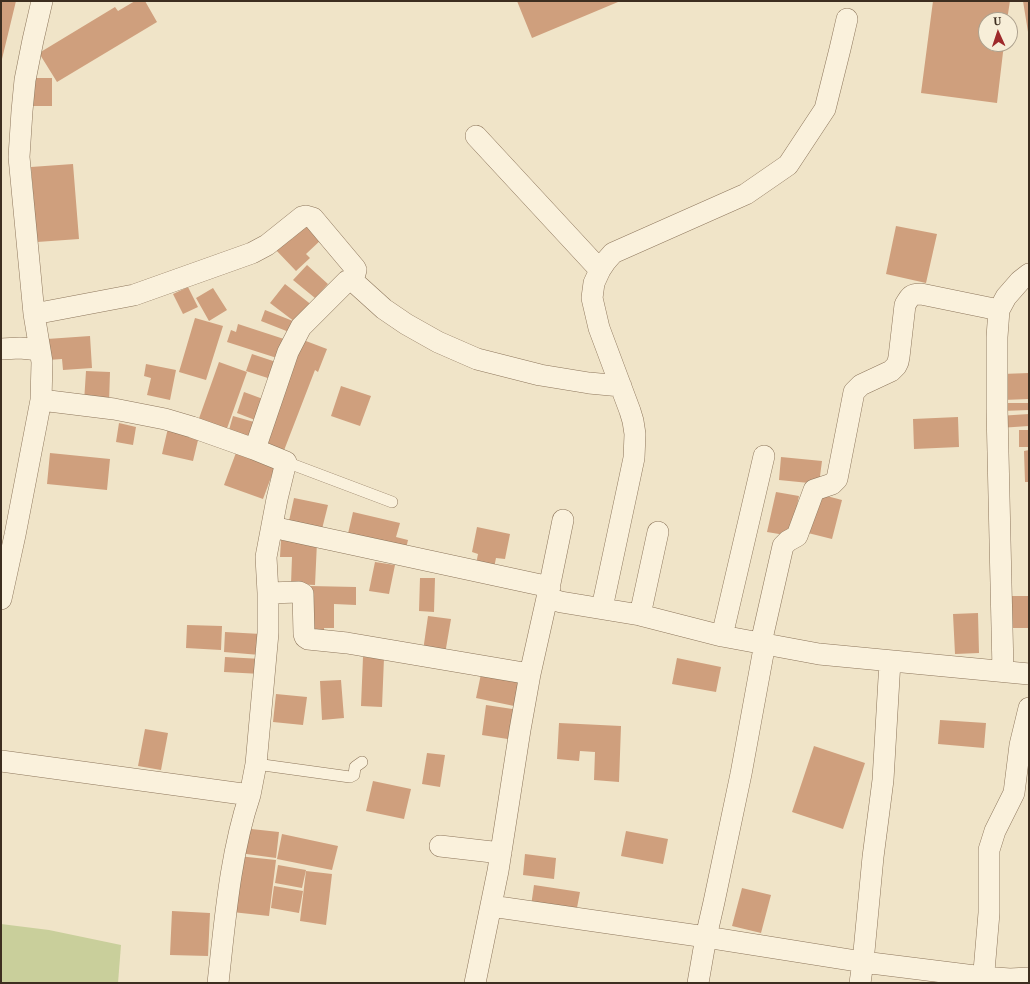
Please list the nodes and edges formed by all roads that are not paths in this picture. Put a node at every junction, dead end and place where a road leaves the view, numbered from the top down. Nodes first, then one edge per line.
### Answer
1 (42, 1) edge
2 (846, 19) dead end
3 (476, 136) dead end
4 (600, 270) junction
5 (1029, 274) edge
6 (353, 281) junction
7 (999, 310) junction
8 (34, 314) junction
9 (1, 349) edge
10 (40, 350) junction
11 (621, 386) junction
12 (41, 400) junction
13 (254, 449) junction
14 (764, 456) dead end
15 (286, 462) junction
16 (392, 502) dead end
17 (563, 520) dead end
18 (272, 527) junction
19 (658, 532) dead end
20 (8, 533) edge
21 (268, 593) junction
22 (548, 593) junction
23 (1, 599) edge
24 (602, 608) junction
25 (640, 615) junction
26 (722, 636) junction
27 (763, 643) junction
28 (890, 661) junction
29 (1003, 671) junction
30 (530, 674) junction
31 (1029, 674) edge
32 (1029, 708) edge
33 (1, 761) edge
34 (362, 762) dead end
35 (256, 764) junction
36 (250, 795) junction
37 (440, 846) dead end
38 (501, 853) junction
39 (491, 906) junction
40 (706, 937) junction
41 (863, 962) junction
42 (1029, 978) edge
43 (983, 980) edge
44 (218, 983) edge
45 (475, 983) edge
46 (698, 983) edge
47 (860, 983) edge

1 - 8 street
2 - 4 street
3 - 4 street
4 - 11 street
5 - 7 street
6 - 8 street
6 - 11 street
6 - 13 street
7 - 27 street
7 - 29 street
8 - 10 street
9 - 10 street
10 - 12 street
11 - 24 street
12 - 13 street
12 - 20 street
13 - 15 street
14 - 26 street
15 - 16 lane
15 - 18 street
17 - 22 street
18 - 21 street
18 - 22 street
19 - 25 street
20 - 23 street
21 - 30 street
21 - 35 street
22 - 24 street
22 - 30 street
24 - 25 street
25 - 26 street
26 - 27 street
27 - 28 street
27 - 40 street
28 - 29 street
28 - 41 street
29 - 31 street
30 - 38 street
32 - 43 street
33 - 36 street
34 - 35 lane
35 - 36 street
36 - 44 street
37 - 38 street
38 - 39 street
39 - 40 street
39 - 45 street
40 - 41 street
40 - 46 street
41 - 43 street
41 - 47 street
42 - 43 street

